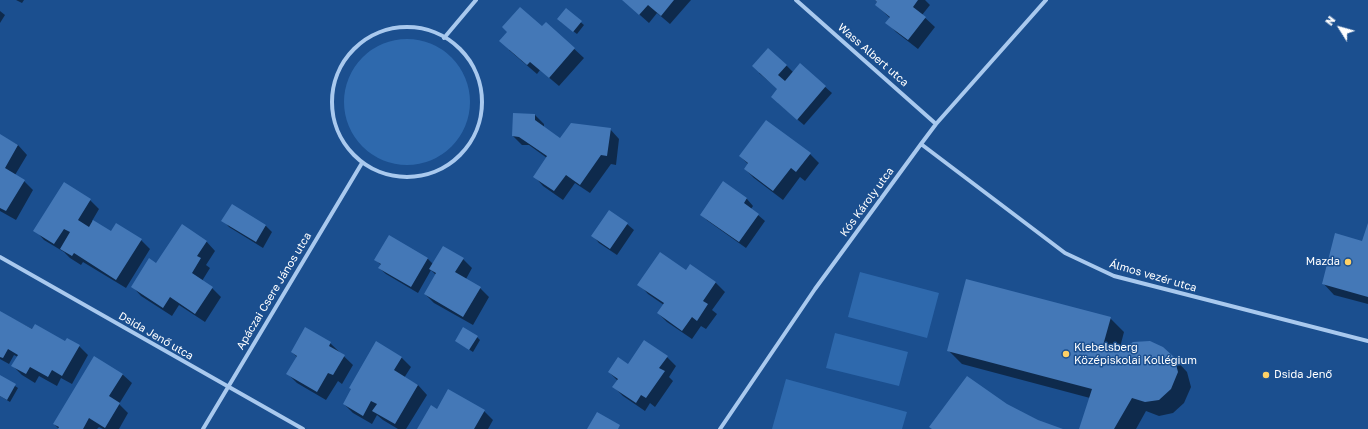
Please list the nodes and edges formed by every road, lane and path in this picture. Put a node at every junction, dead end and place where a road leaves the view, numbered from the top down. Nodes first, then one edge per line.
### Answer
1 (476, 0) edge
2 (796, 0) edge
3 (1046, 0) edge
4 (444, 38) junction
5 (936, 124) junction
6 (921, 144) junction
7 (362, 163) junction
8 (0, 257) edge
9 (1368, 341) edge
10 (228, 387) junction
11 (204, 429) edge
12 (303, 429) edge
13 (720, 429) edge

1 - 4 street
2 - 5 street, Wass Albert utca
3 - 5 street, Kós Károly utca
4 - 7 street
4 - 7 street
5 - 6 street, Kós Károly utca
6 - 9 street, Álmos vezér utca
6 - 13 street, Kós Károly utca
7 - 10 street, Apáczai Csere János utca
8 - 10 street, Dsida Jenő utca
10 - 11 street, Apáczai Csere János utca
10 - 12 street, Dsida Jenő utca

